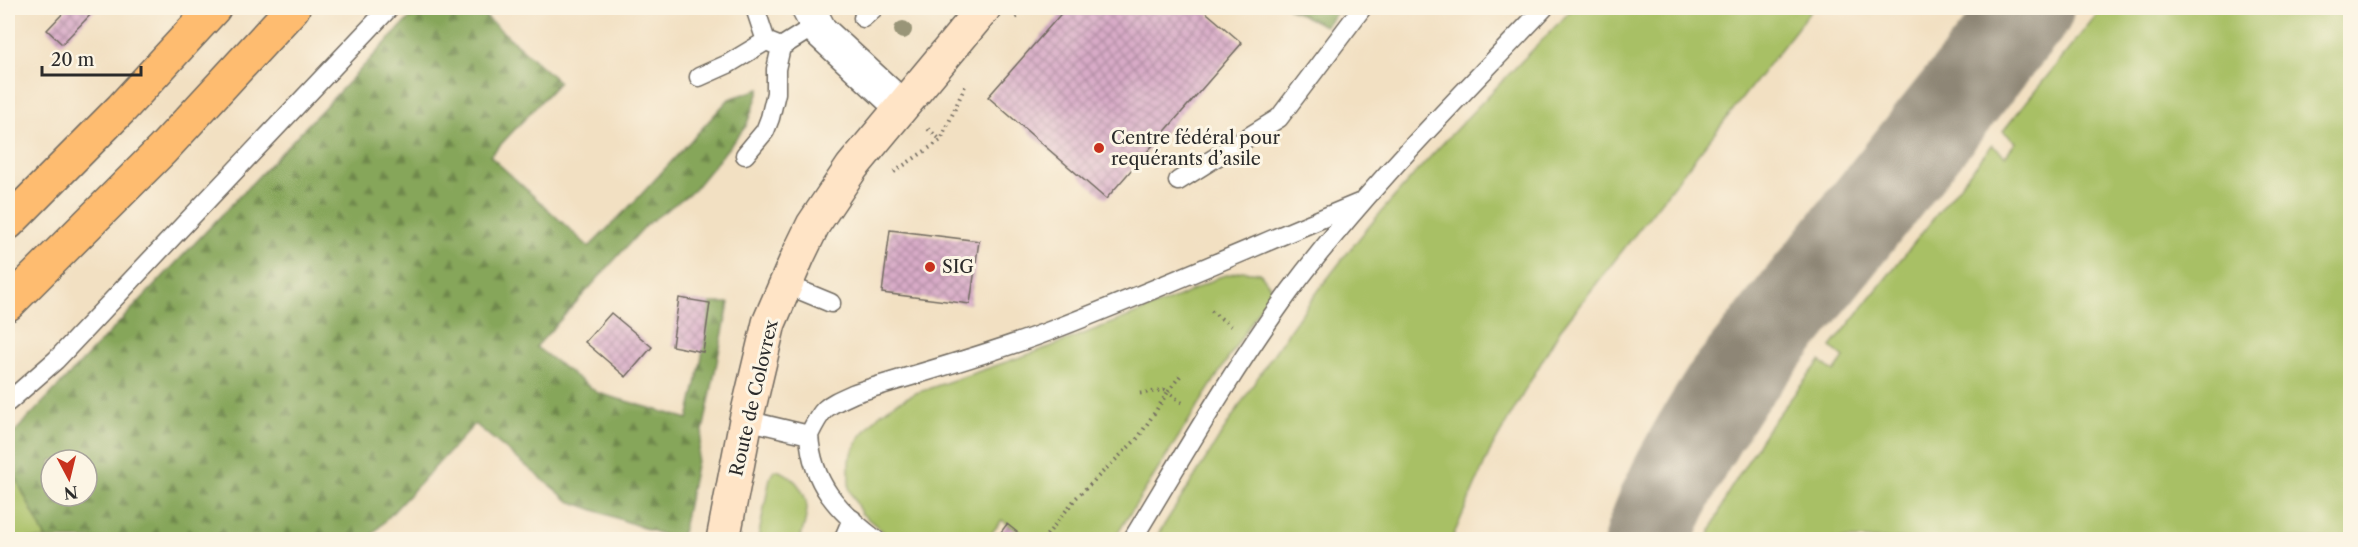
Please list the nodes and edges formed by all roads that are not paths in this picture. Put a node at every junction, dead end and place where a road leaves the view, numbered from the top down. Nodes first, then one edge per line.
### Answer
1 (214, 8) edge
2 (293, 8) edge
3 (389, 8) edge
4 (755, 8) edge
5 (984, 8) edge
6 (1362, 8) edge
7 (1544, 8) edge
8 (812, 16) edge
9 (773, 44) junction
10 (699, 77) dead end
11 (901, 106) junction
12 (745, 155) dead end
13 (1178, 181) dead end
14 (1360, 203) junction
15 (8, 223) edge
16 (785, 284) junction
17 (831, 303) dead end
18 (8, 304) edge
19 (8, 402) edge
20 (746, 420) junction
21 (808, 435) junction
22 (852, 519) junction
23 (723, 540) edge
24 (843, 540) edge
25 (876, 540) edge
26 (1132, 540) edge

1 - 15 highway
2 - 18 highway
3 - 19 lane
4 - 9 lane
5 - 11 main road, Route de Colovrex
6 - 13 lane
7 - 14 lane
8 - 9 lane
8 - 11 street
9 - 10 lane
9 - 12 lane
11 - 16 main road, Route de Colovrex
14 - 21 lane
14 - 26 lane
16 - 17 lane
16 - 20 main road, Route de Colovrex
20 - 21 lane
20 - 23 main road, Route de Colovrex
21 - 22 lane
22 - 24 lane
22 - 25 lane

